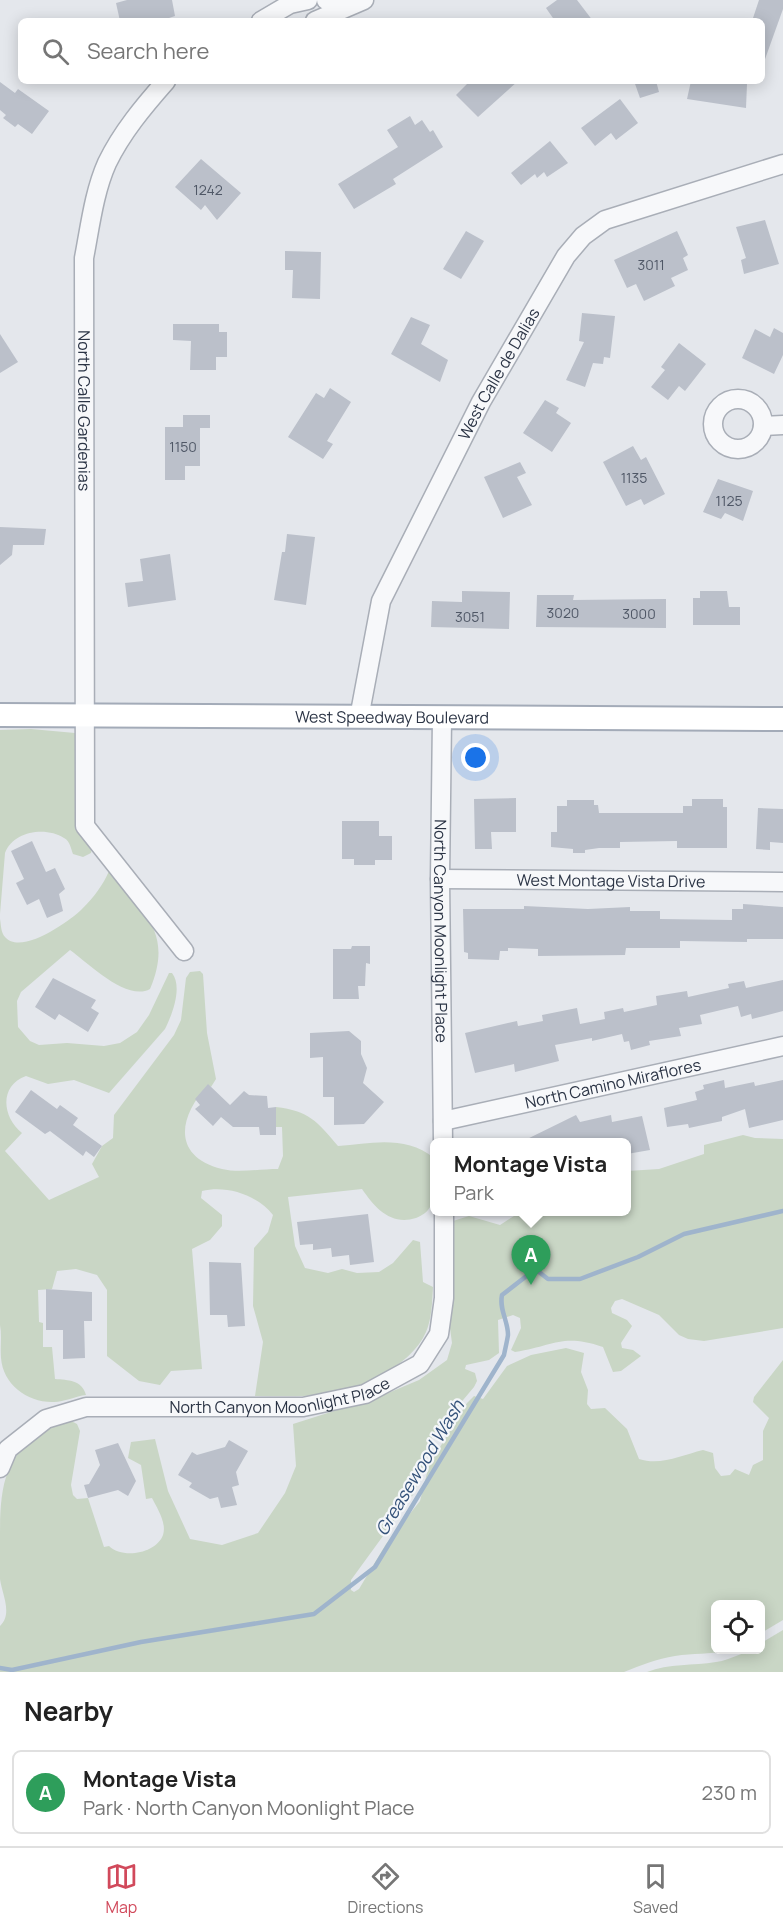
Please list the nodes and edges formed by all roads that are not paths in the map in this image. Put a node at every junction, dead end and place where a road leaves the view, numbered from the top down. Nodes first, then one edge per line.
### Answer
1 (308, 0) edge
2 (326, 0) edge
3 (360, 1) edge
4 (266, 18) edge
5 (322, 18) edge
6 (163, 84) edge
7 (783, 164) edge
8 (783, 425) edge
9 (764, 426) dead end
10 (0, 715) edge
11 (84, 716) junction
12 (359, 718) junction
13 (442, 718) junction
14 (783, 719) edge
15 (440, 879) junction
16 (783, 882) edge
17 (184, 951) dead end
18 (783, 1046) edge
19 (443, 1121) junction
20 (443, 1138) edge
21 (444, 1216) edge
22 (0, 1468) edge

1 - 4 street
2 - 3 street
3 - 5 street
6 - 11 street, North Calle Gardenias
7 - 12 street, West Calle de Dalias
8 - 9 street
10 - 11 main road, West Speedway Boulevard
11 - 12 main road, West Speedway Boulevard
11 - 17 street, North Calle Gardenias
12 - 13 main road, West Speedway Boulevard
13 - 14 main road, West Speedway Boulevard
13 - 15 street, North Canyon Moonlight Place
15 - 16 street, West Montage Vista Drive
15 - 19 street, North Canyon Moonlight Place
18 - 19 street, North Camino Miraflores
19 - 20 street, North Canyon Moonlight Place
21 - 22 street, North Canyon Moonlight Place

